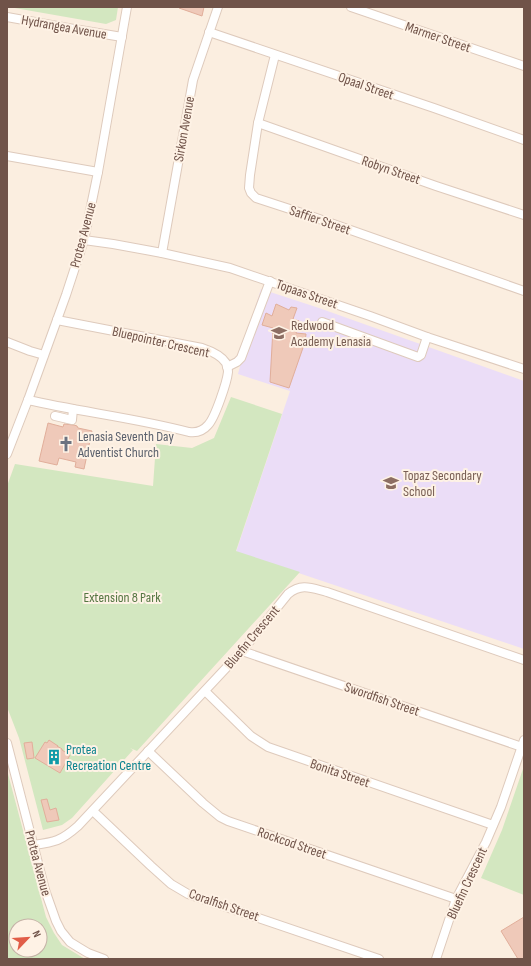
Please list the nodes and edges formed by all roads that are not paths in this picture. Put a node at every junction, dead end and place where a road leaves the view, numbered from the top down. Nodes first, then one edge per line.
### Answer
1 (127, 7) edge
2 (218, 7) edge
3 (351, 7) edge
4 (7, 17) edge
5 (209, 32) junction
6 (122, 36) junction
7 (275, 55) junction
8 (524, 66) edge
9 (258, 123) junction
10 (524, 140) edge
11 (7, 156) edge
12 (98, 172) junction
13 (524, 215) edge
14 (84, 240) junction
15 (162, 253) junction
16 (270, 281) junction
17 (524, 291) edge
18 (57, 320) junction
19 (322, 322) dead end
20 (428, 337) junction
21 (7, 342) edge
22 (44, 355) junction
23 (227, 367) junction
24 (524, 370) edge
25 (28, 400) junction
26 (73, 409) junction
27 (55, 416) dead end
28 (8, 448) edge
29 (242, 651) junction
30 (524, 660) edge
31 (205, 690) junction
32 (7, 743) edge
33 (523, 743) edge
34 (148, 751) junction
35 (93, 811) junction
36 (494, 825) junction
37 (34, 845) junction
38 (456, 899) junction
39 (104, 959) edge
40 (379, 959) edge
41 (436, 959) edge

1 - 6 street, Protea Avenue
2 - 5 street, Sirkon Avenue
3 - 8 street, Marmer Street
4 - 6 street, Hydrangea Avenue
5 - 7 street, Opaal Street
5 - 15 street, Sirkon Avenue
6 - 12 street, Protea Avenue
7 - 9 street, Saffier Street
7 - 10 street, Opaal Street
9 - 13 street, Robyn Street
9 - 17 street, Saffier Street
11 - 12 street
12 - 14 street, Protea Avenue
14 - 15 street, Topaas Street
14 - 18 street, Protea Avenue
15 - 16 street, Topaas Street
16 - 20 street, Topaas Street
16 - 23 street
18 - 22 street, Protea Avenue
18 - 23 street, Bluepointer Crescent
19 - 20 street
20 - 24 street, Topaas Street
21 - 22 street
22 - 25 street, Protea Avenue
23 - 26 street, Bluepointer Crescent
25 - 26 street, Bluepointer Crescent
25 - 28 street, Protea Avenue
26 - 27 street
29 - 30 street, Bluefin Crescent
29 - 31 street, Bluefin Crescent
29 - 33 street, Swordfish Street
31 - 34 street, Bluefin Crescent
31 - 36 street, Bonita Street
32 - 37 street, Protea Avenue
33 - 36 street, Bluefin Crescent
34 - 35 street, Bluefin Crescent
34 - 38 street, Rockcod Street
35 - 37 street, Bluefin Crescent
35 - 40 street, Coralfish Street
36 - 38 street, Bluefin Crescent
37 - 39 street, Protea Avenue
38 - 41 street, Bluefin Crescent

